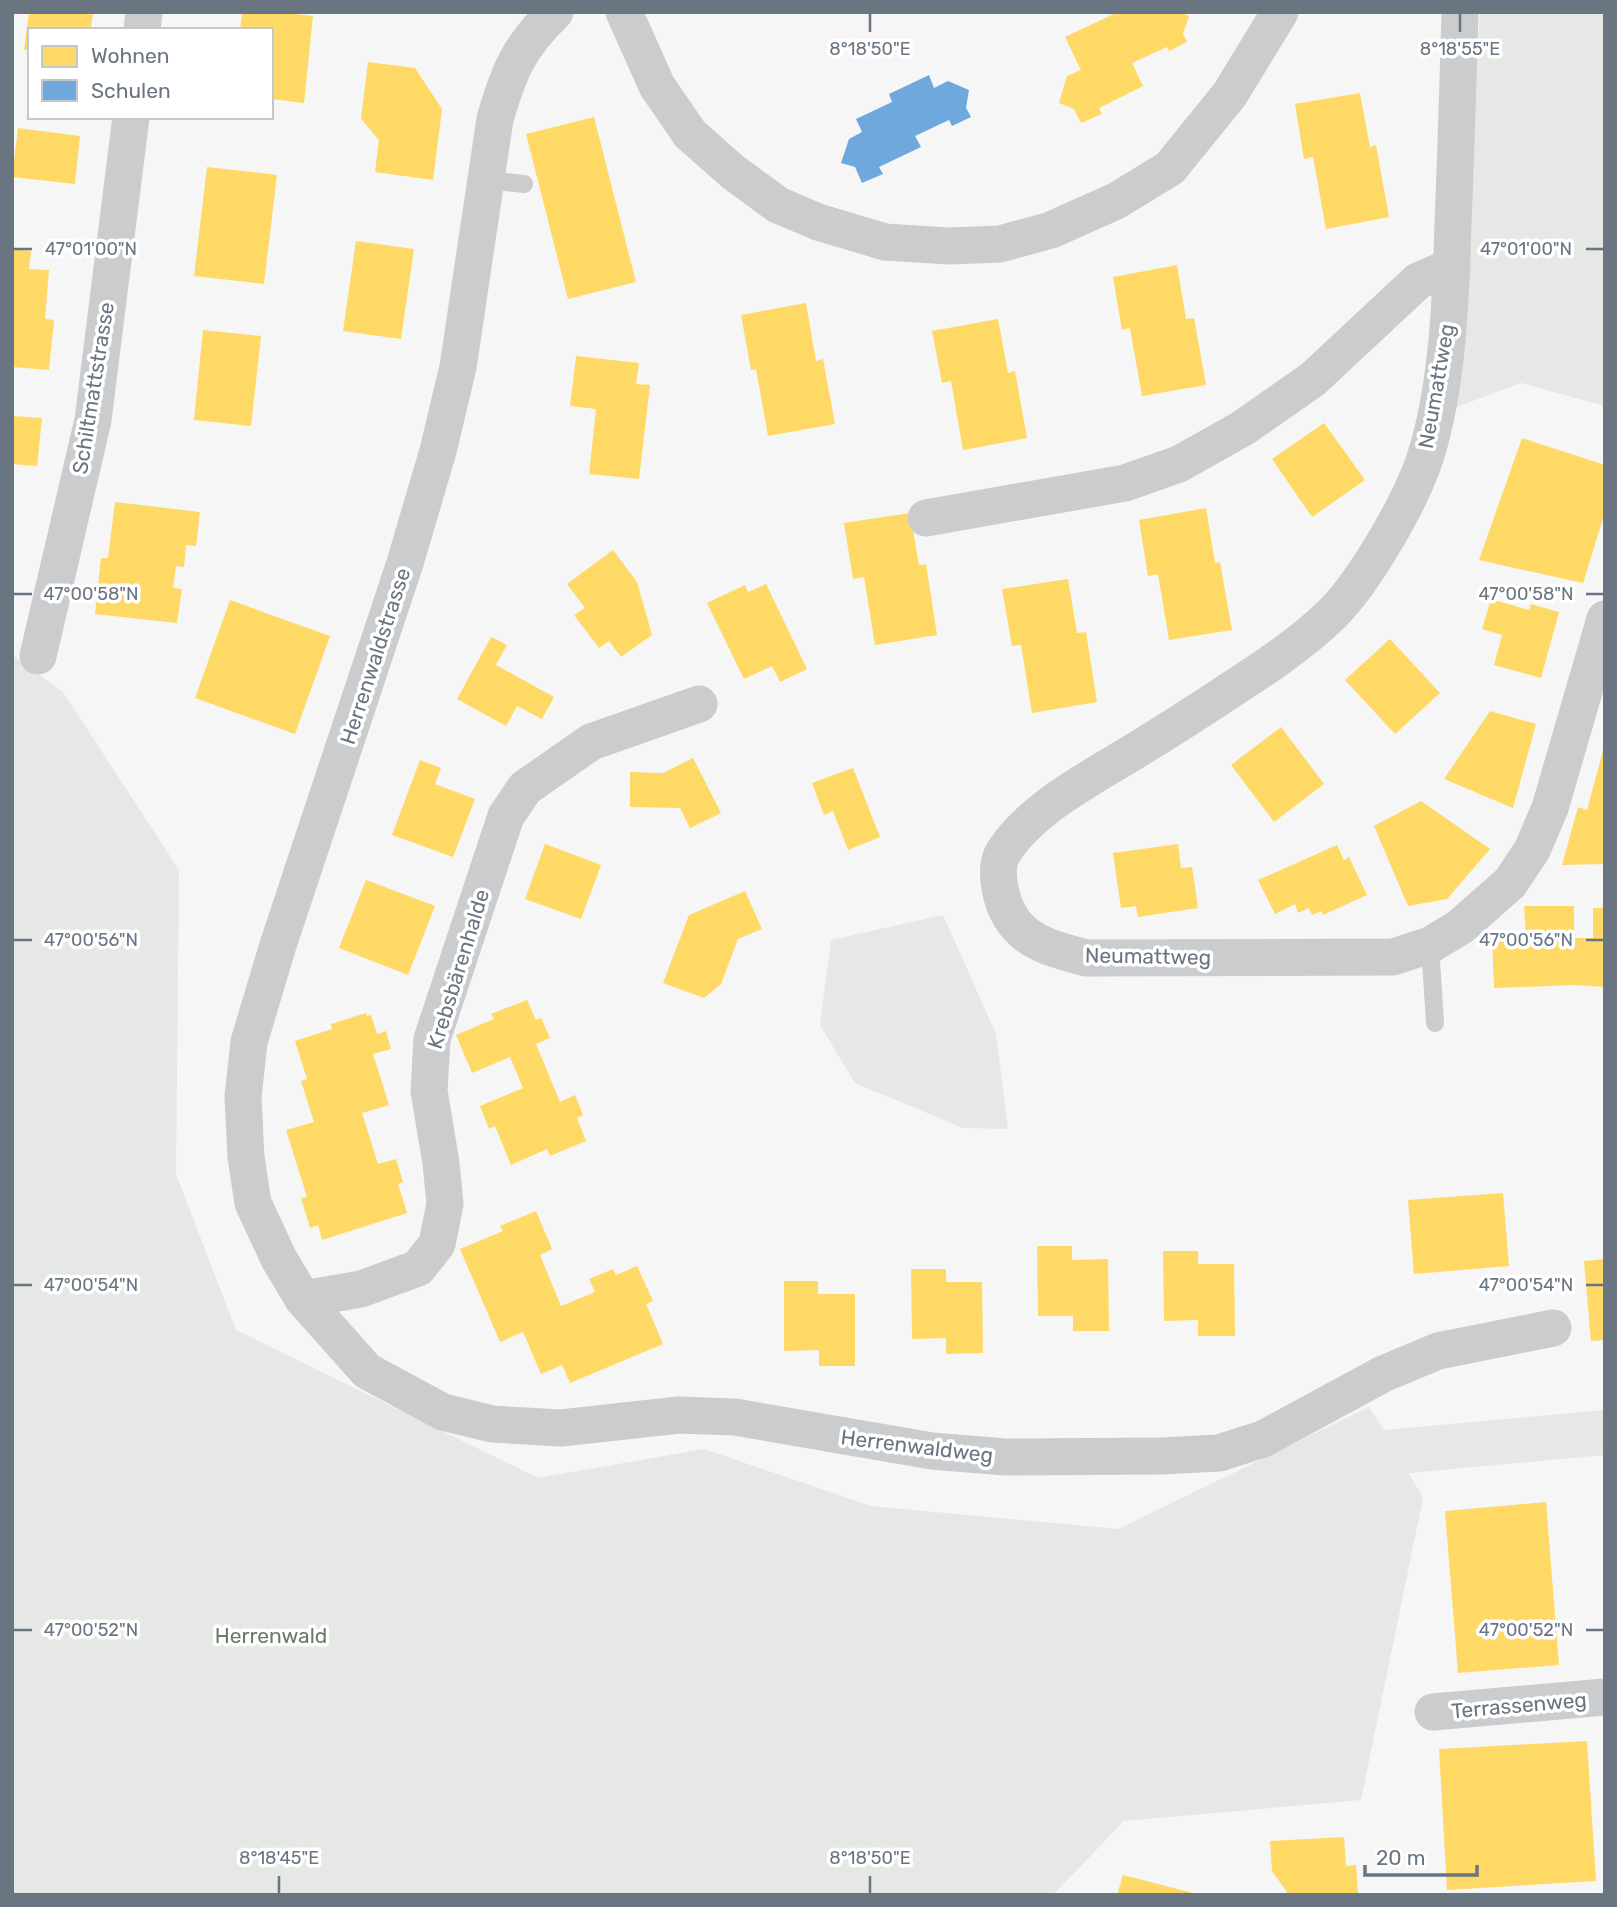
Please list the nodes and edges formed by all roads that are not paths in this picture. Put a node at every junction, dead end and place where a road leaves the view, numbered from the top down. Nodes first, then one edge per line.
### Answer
1 (555, 12) edge
2 (624, 12) edge
3 (1280, 12) edge
4 (1461, 12) edge
5 (131, 119) edge
6 (486, 180) junction
7 (524, 184) dead end
8 (1452, 266) junction
9 (926, 518) dead end
10 (1605, 619) edge
11 (38, 656) dead end
12 (699, 704) dead end
13 (1430, 946) junction
14 (1435, 1023) dead end
15 (303, 1298) junction
16 (1553, 1328) dead end
17 (1605, 1697) edge
18 (1433, 1712) dead end

1 - 6 street, Herrenwaldstrasse
2 - 3 street
4 - 8 street, Neumattweg
5 - 11 street, Schiltmattstrasse
6 - 7 lane
6 - 15 street, Herrenwaldstrasse
8 - 9 street
8 - 13 street, Neumattweg
10 - 13 street, Neumattweg
12 - 15 street, Krebsbärenhalde
13 - 14 lane
15 - 16 street, Herrenwaldweg
17 - 18 street, Terrassenweg

